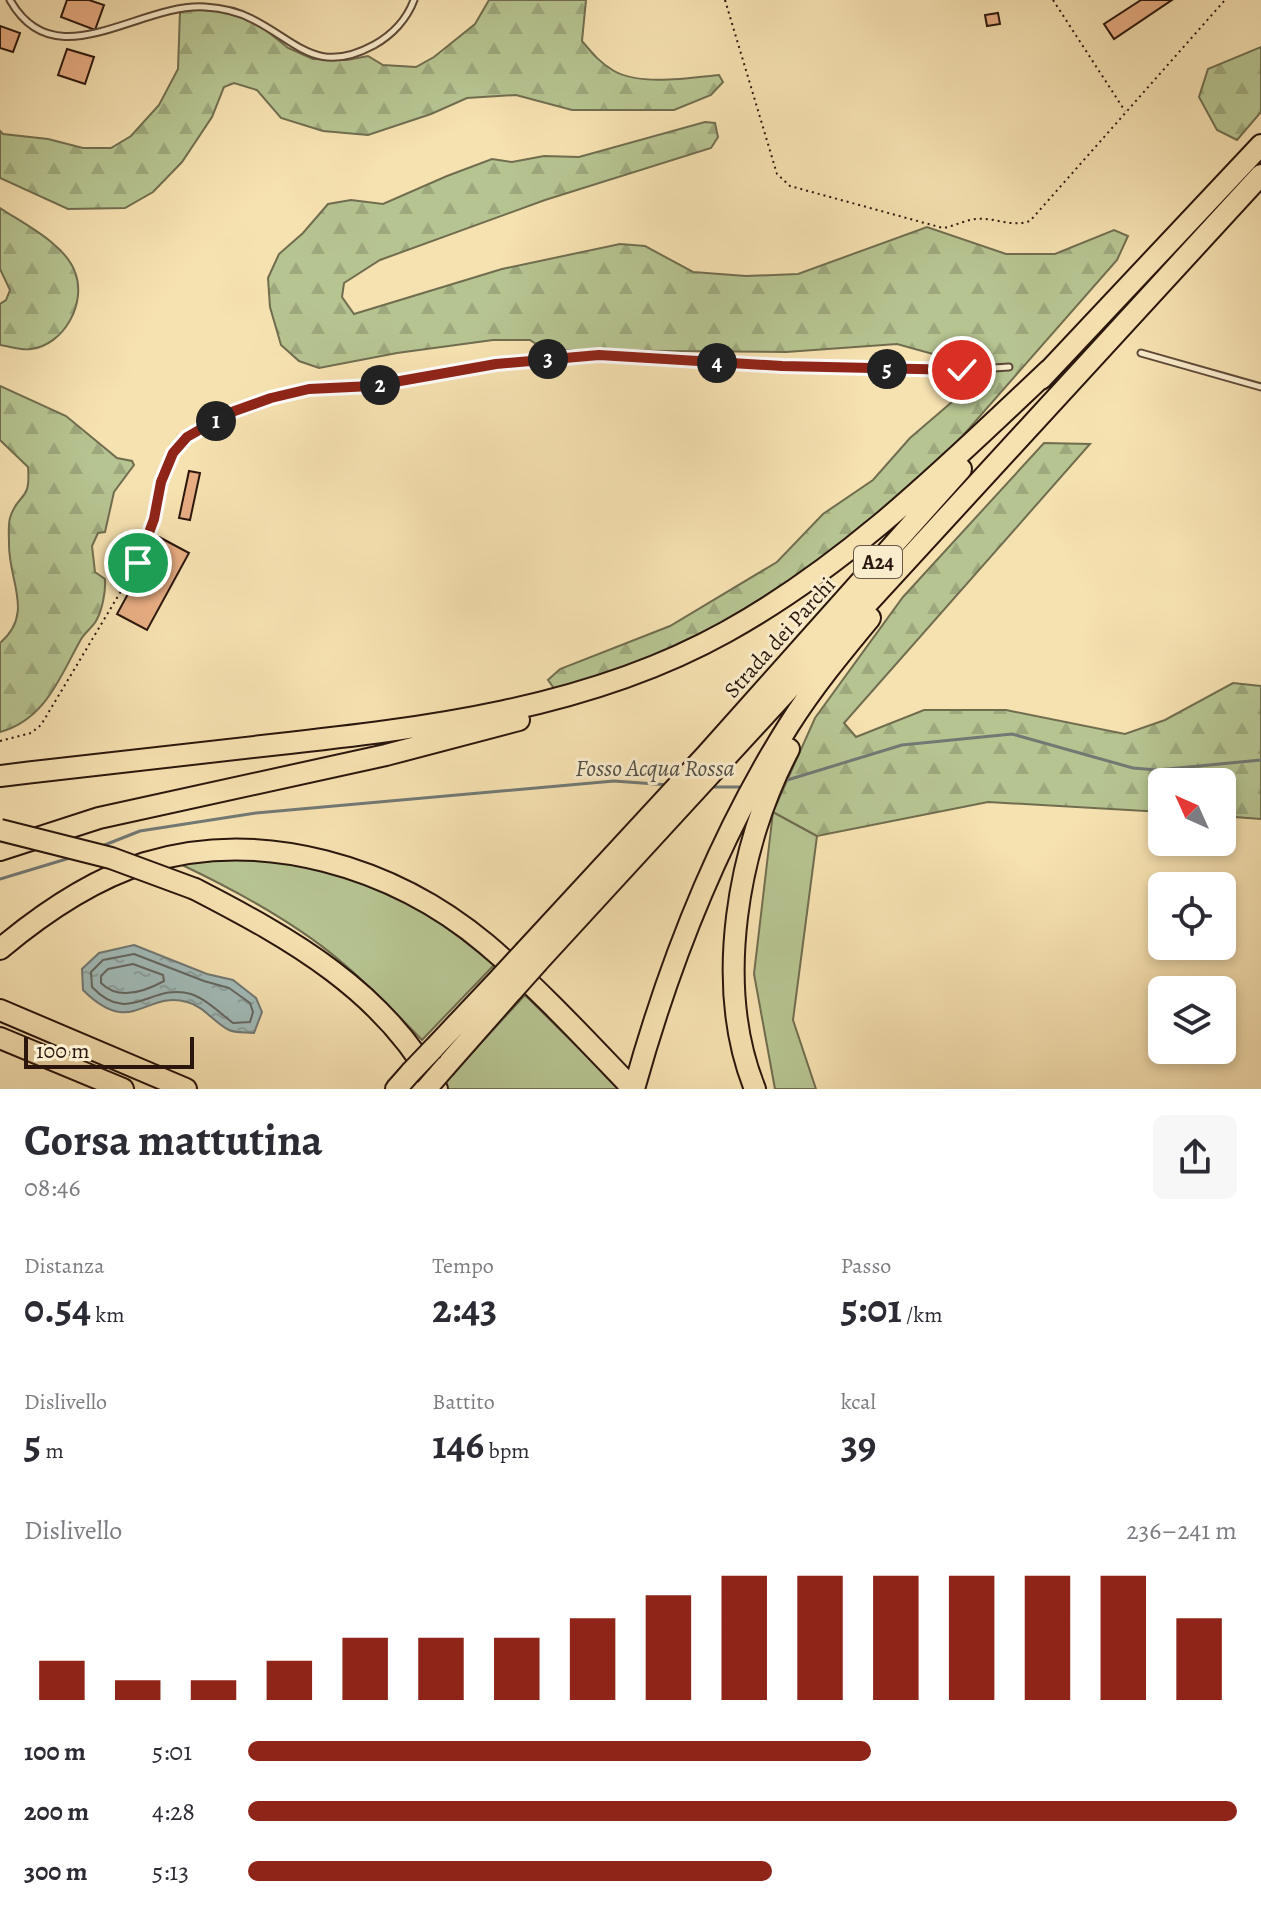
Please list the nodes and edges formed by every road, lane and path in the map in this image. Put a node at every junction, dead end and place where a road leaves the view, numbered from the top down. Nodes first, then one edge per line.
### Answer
1 (10, 0) edge
2 (414, 0) edge
3 (725, 0) edge
4 (1053, 0) edge
5 (1225, 0) edge
6 (1126, 112) junction
7 (1261, 145) edge
8 (1261, 175) edge
9 (1141, 353) dead end
10 (1009, 367) dead end
11 (1049, 370) junction
12 (1261, 387) edge
13 (1040, 416) junction
14 (138, 563) joint
15 (660, 664) junction
16 (0, 741) edge
17 (713, 759) junction
18 (770, 769) junction
19 (0, 776) edge
20 (0, 830) edge
21 (0, 850) edge
22 (0, 949) edge
23 (507, 984) junction
24 (0, 1010) edge
25 (0, 1038) edge
26 (123, 1089) edge
27 (186, 1089) edge
28 (396, 1089) edge
29 (426, 1089) edge
30 (437, 1089) edge
31 (633, 1089) edge
32 (755, 1089) edge

1 - 2 lane
3 - 6 path
4 - 6 path
5 - 6 path
7 - 11 highway, Strada dei Parchi / A24
8 - 13 highway, Strada dei Parchi / A24
9 - 12 lane
10 - 14 lane
11 - 15 highway
11 - 17 highway, Strada dei Parchi / A24
13 - 17 highway, Strada dei Parchi / A24
13 - 18 highway
14 - 16 path
15 - 19 highway
15 - 21 highway
17 - 23 highway, Strada dei Parchi / A24, bridge
18 - 31 highway
18 - 32 highway
20 - 30 highway, bridge
22 - 31 highway
23 - 28 highway, Strada dei Parchi / A24, bridge
23 - 29 highway, Strada dei Parchi / A24, bridge
24 - 27 highway
25 - 26 highway

